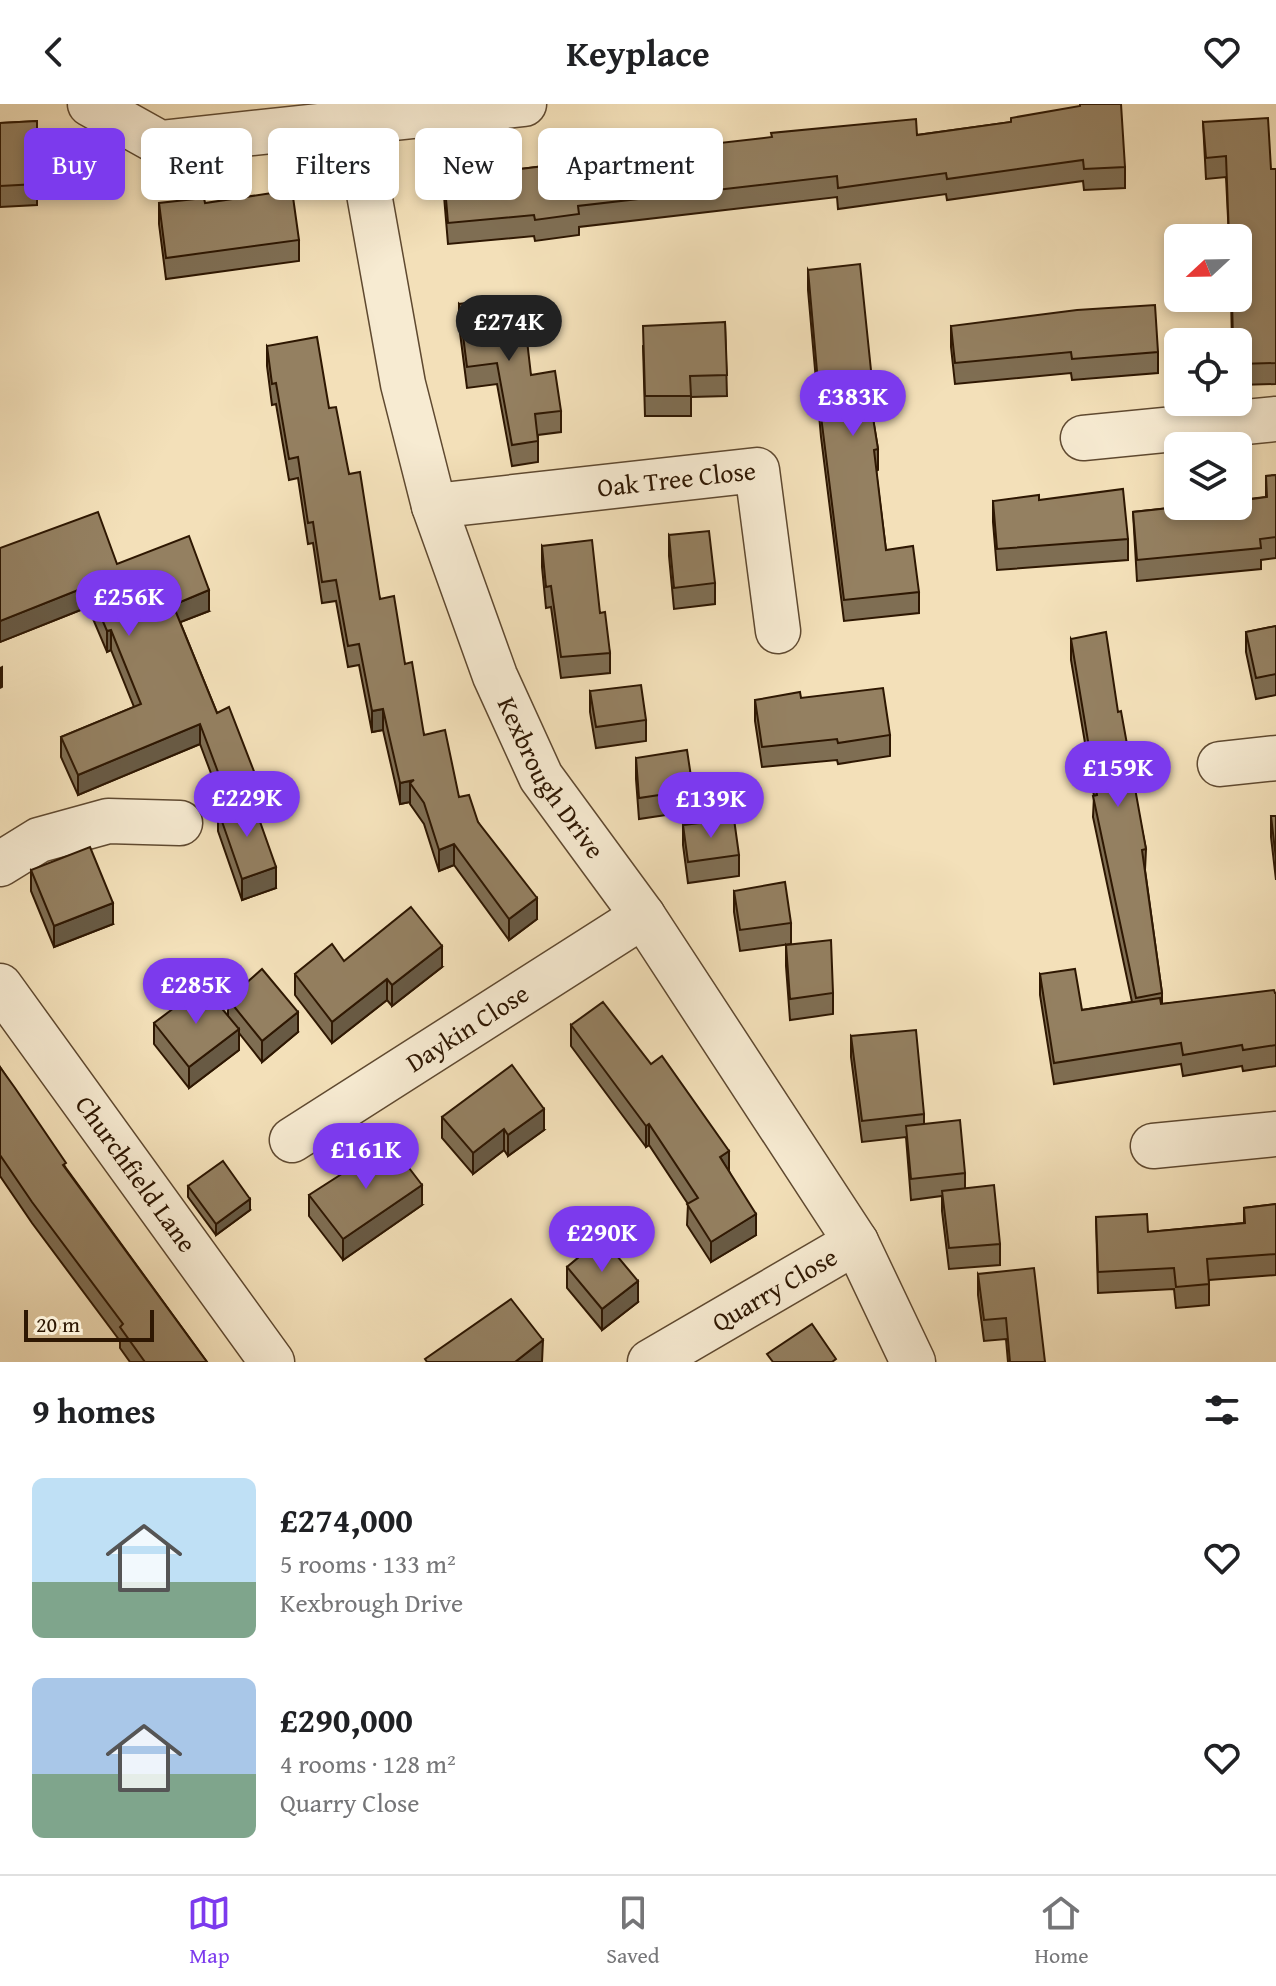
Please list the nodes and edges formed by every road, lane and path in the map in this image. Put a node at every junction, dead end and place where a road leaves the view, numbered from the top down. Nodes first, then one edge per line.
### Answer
1 (90, 104) edge
2 (524, 104) edge
3 (356, 121) junction
4 (1276, 419) edge
5 (1083, 438) dead end
6 (434, 506) junction
7 (778, 631) dead end
8 (1276, 758) edge
9 (1220, 764) dead end
10 (180, 823) dead end
11 (0, 864) edge
12 (643, 916) junction
13 (0, 986) edge
14 (1276, 1134) edge
15 (292, 1140) dead end
16 (1153, 1146) dead end
17 (856, 1242) junction
18 (272, 1362) edge
19 (650, 1362) edge
20 (913, 1362) edge

1 - 3 street
2 - 3 street
3 - 6 street, Kexbrough Drive
4 - 5 street
6 - 7 street, Oak Tree Close
6 - 12 street, Kexbrough Drive
8 - 9 street
10 - 11 street
12 - 15 street, Daykin Close
12 - 17 street, Kexbrough Drive
13 - 18 street, Churchfield Lane
14 - 16 street
17 - 19 street, Quarry Close
17 - 20 street, Kexbrough Drive

